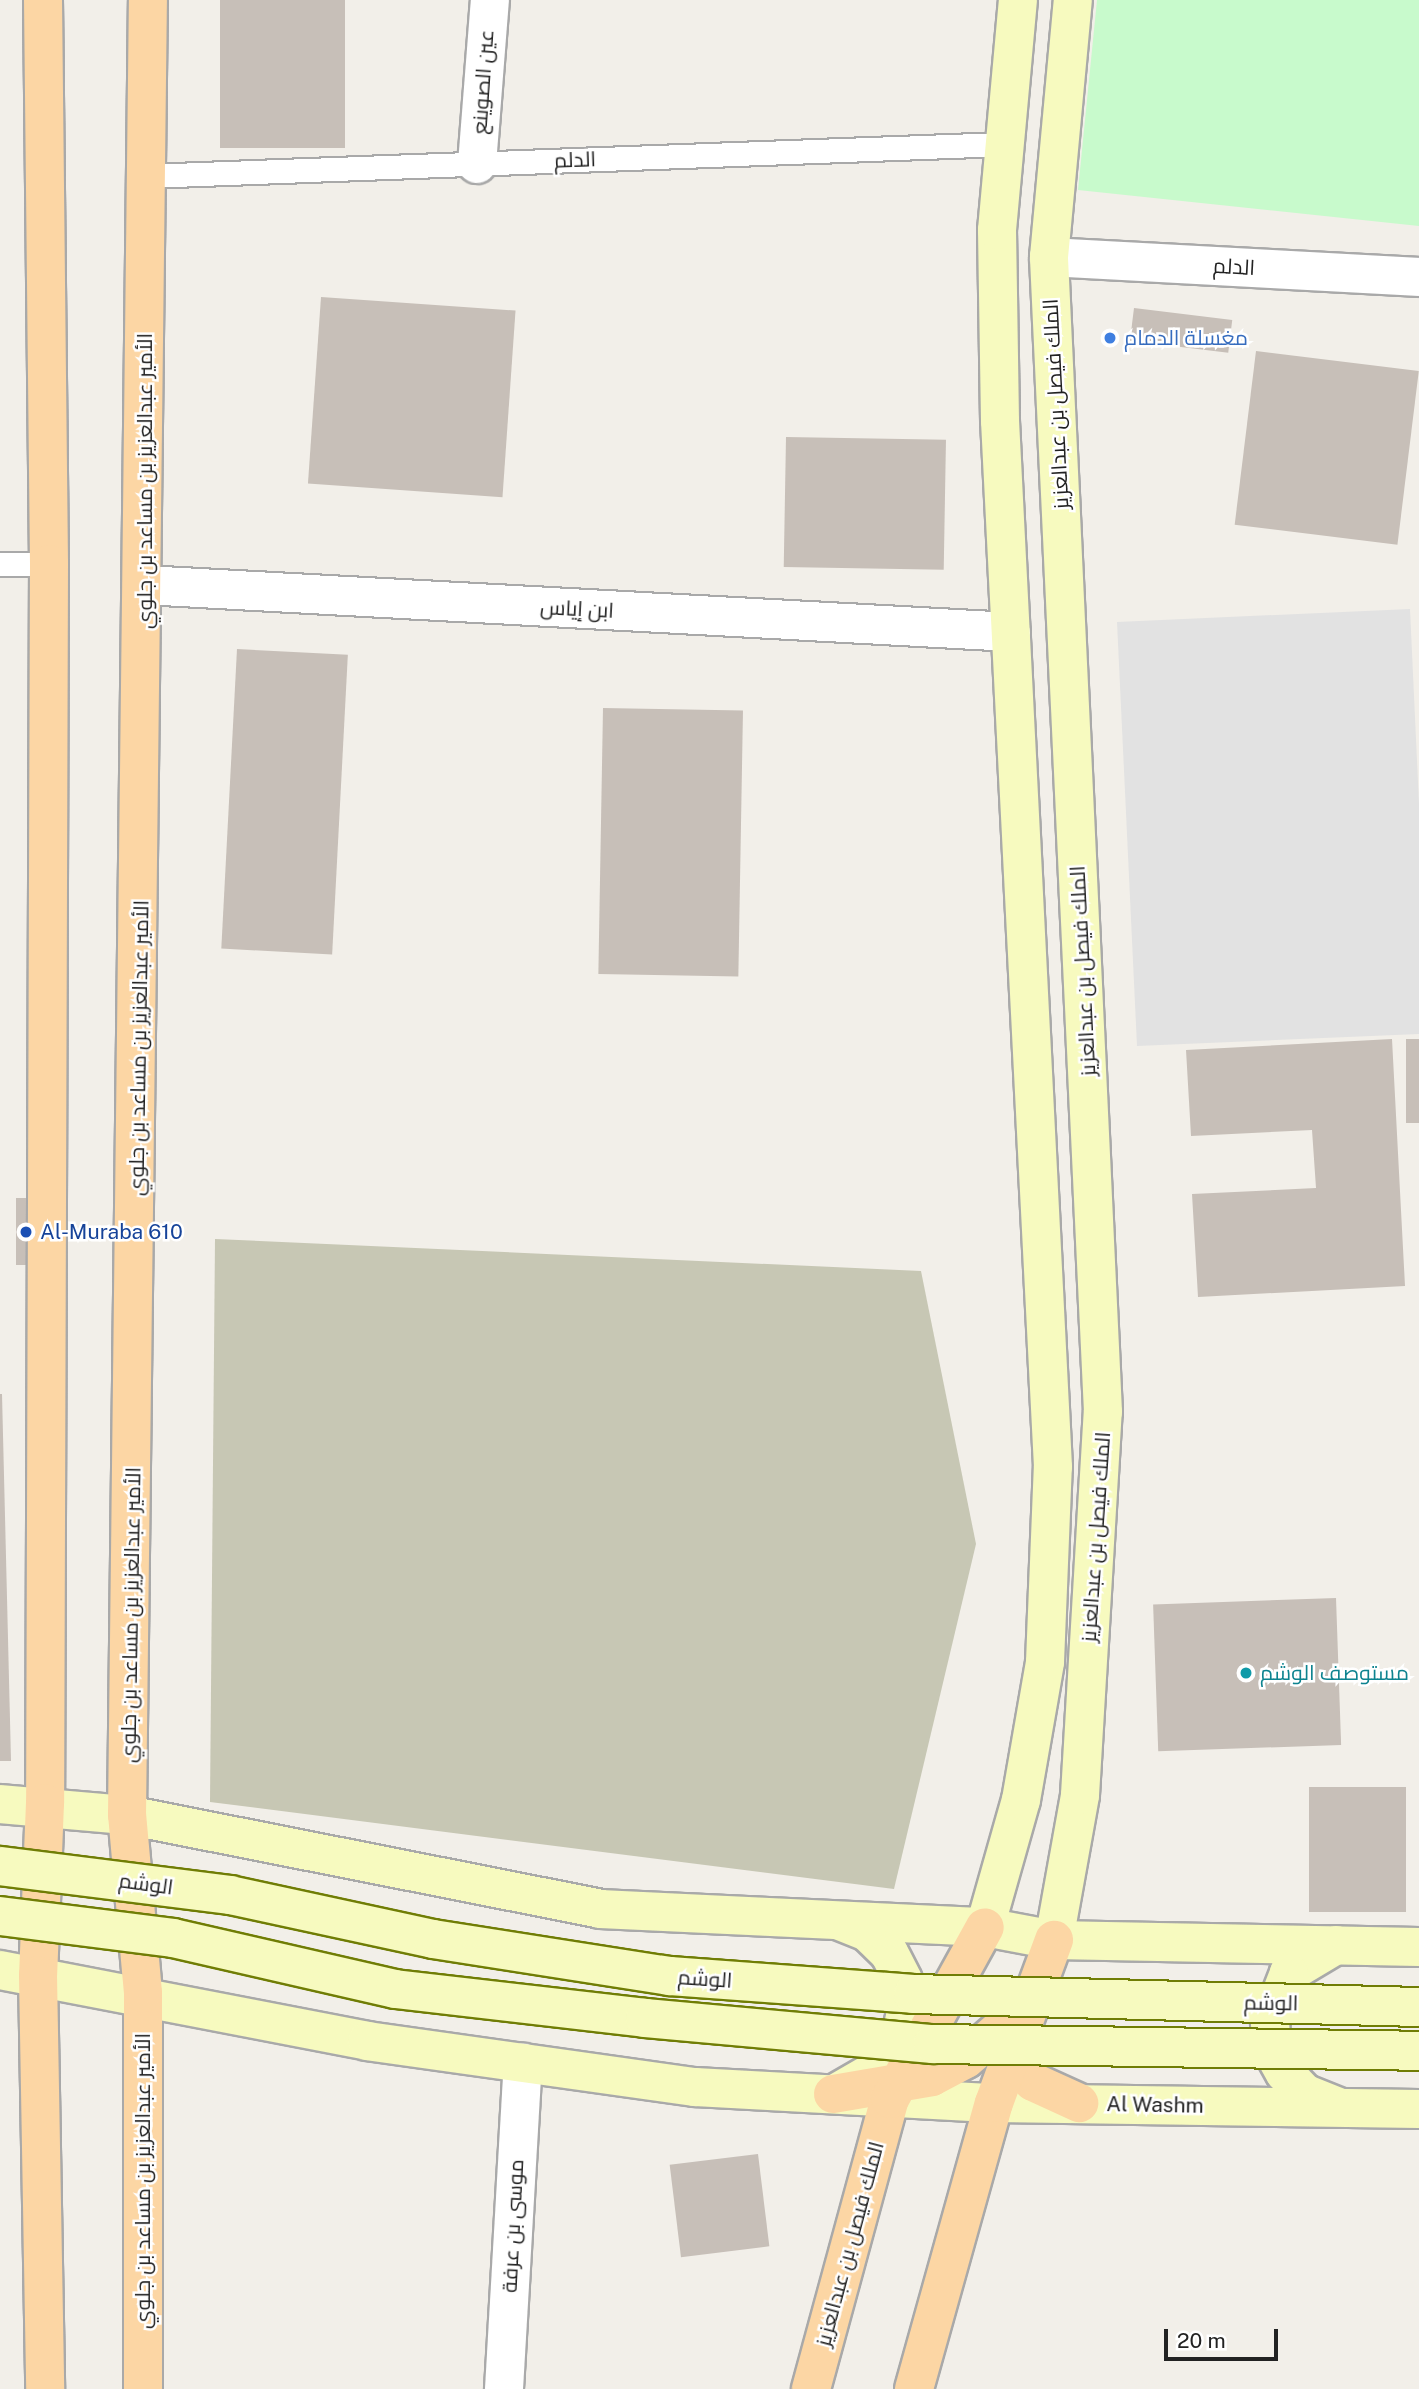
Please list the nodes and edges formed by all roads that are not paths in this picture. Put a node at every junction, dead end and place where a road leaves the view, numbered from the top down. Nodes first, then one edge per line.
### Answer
1 (43, 0) edge
2 (148, 0) edge
3 (490, 0) edge
4 (1018, 0) edge
5 (1073, 0) edge
6 (1003, 144) junction
7 (477, 164) junction
8 (147, 176) junction
9 (1049, 257) junction
10 (1419, 277) edge
11 (0, 564) edge
12 (49, 564) junction
13 (144, 585) junction
14 (1011, 632) junction
15 (45, 1803) junction
16 (0, 1804) edge
17 (128, 1815) junction
18 (0, 1866) edge
19 (0, 1916) edge
20 (838, 1920) junction
21 (985, 1927) junction
22 (1054, 1940) junction
23 (1363, 1944) junction
24 (1419, 1947) edge
25 (0, 1970) edge
26 (38, 1975) junction
27 (142, 1993) junction
28 (1419, 2007) edge
29 (1001, 2049) junction
30 (1419, 2051) edge
31 (523, 2063) junction
32 (893, 2093) junction
33 (833, 2094) junction
34 (994, 2103) junction
35 (1079, 2103) junction
36 (1356, 2108) junction
37 (1419, 2109) edge
38 (46, 2389) edge
39 (144, 2389) edge
40 (504, 2389) edge
41 (811, 2389) edge
42 (914, 2389) edge

1 - 12 main road
2 - 8 main road, الأمير عبدالعزيز بن مساعد بن جلوي
3 - 7 street, عين الصوينع
4 - 6 street, الملك فيصل بن عبدالعزيز
5 - 9 street, الملك فيصل بن عبدالعزيز
6 - 7 lane, الدلم
6 - 14 street, الملك فيصل بن عبدالعزيز
7 - 8 lane, الدلم
8 - 13 main road, الأمير عبدالعزيز بن مساعد بن جلوي
9 - 10 street, الدلم
9 - 22 street, الملك فيصل بن عبدالعزيز
11 - 12 lane
12 - 15 main road
13 - 14 street, ابن إياس
13 - 17 main road, الأمير عبدالعزيز بن مساعد بن جلوي
14 - 21 street, الملك فيصل بن عبدالعزيز
15 - 16 street
15 - 17 street
15 - 26 main road
17 - 20 street
17 - 27 main road, الأمير عبدالعزيز بن مساعد بن جلوي
18 - 28 street, الوشم, bridge
19 - 30 street, الوشم, bridge
20 - 21 street
20 - 33 street
21 - 22 street
21 - 29 main road
21 - 32 main road, الملك فيصل بن عبدالعزيز
22 - 23 street
22 - 29 main road
23 - 24 street
23 - 36 street
25 - 26 street
26 - 27 street
26 - 38 main road
27 - 31 street
27 - 39 main road, الأمير عبدالعزيز بن مساعد بن جلوي
29 - 32 main road
29 - 34 main road
29 - 35 main road
31 - 33 street
31 - 40 street, موسى بن عرفة
32 - 33 main road
32 - 34 street, Al Washm
32 - 41 main road, الملك فيصل بن عبدالعزيز
34 - 35 street, Al Washm
34 - 42 main road
35 - 36 street, Al Washm
36 - 37 street, Al Washm

